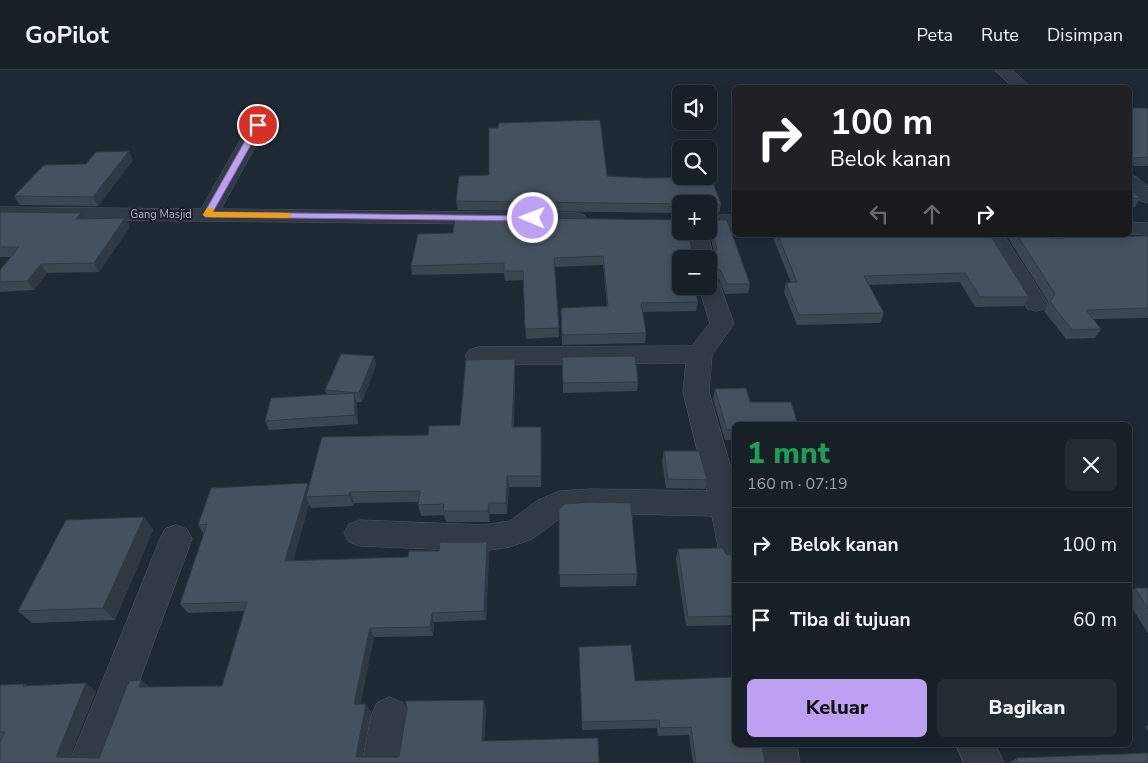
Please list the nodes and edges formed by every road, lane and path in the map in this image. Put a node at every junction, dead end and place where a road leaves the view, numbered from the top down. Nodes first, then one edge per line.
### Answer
1 (1004, 70) edge
2 (1021, 85) edge
3 (258, 125) dead end
4 (1132, 183) edge
5 (1148, 197) edge
6 (0, 213) edge
7 (208, 215) junction
8 (594, 219) edge
9 (717, 221) edge
10 (732, 221) edge
11 (1132, 228) edge
12 (1148, 228) edge
13 (994, 237) edge
14 (712, 295) edge
15 (1036, 304) dead end
16 (699, 354) junction
17 (478, 356) dead end
18 (727, 489) edge
19 (732, 528) edge
20 (360, 533) dead end
21 (176, 539) dead end
22 (390, 716) dead end
23 (776, 747) edge
24 (977, 747) edge
25 (89, 763) edge
26 (382, 763) edge
27 (780, 763) edge
28 (984, 763) edge

1 - 2 street
3 - 7 street
4 - 5 street
6 - 7 street, Gang Masjid
7 - 8 street, Gang Masjid
9 - 10 street
11 - 12 street
13 - 15 street
14 - 16 street
16 - 17 street
16 - 18 street
18 - 19 street
18 - 20 street
21 - 25 street
22 - 26 street
23 - 27 street
24 - 28 street

